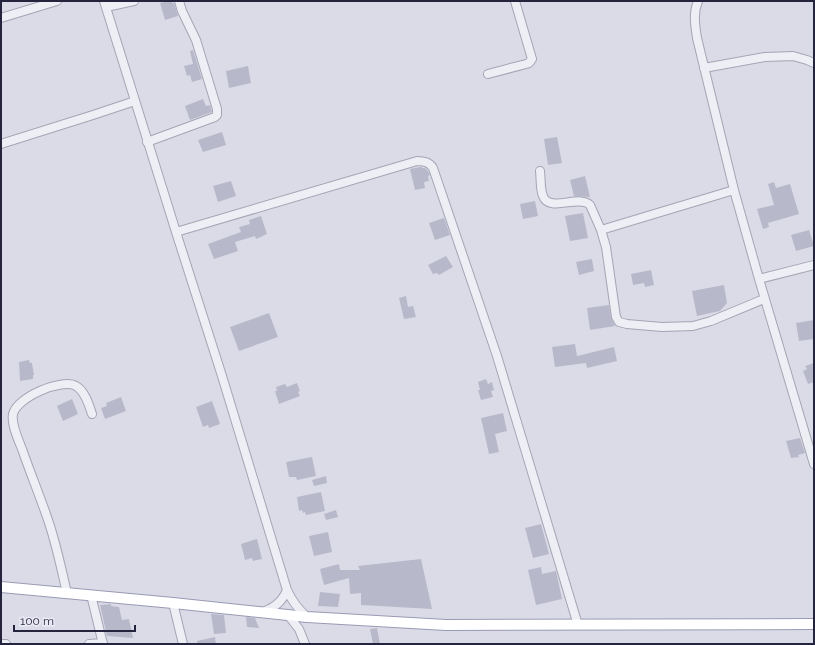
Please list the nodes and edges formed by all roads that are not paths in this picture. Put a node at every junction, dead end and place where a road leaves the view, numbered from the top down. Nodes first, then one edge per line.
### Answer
1 (57, 1) edge
2 (134, 1) edge
3 (179, 1) edge
4 (515, 1) edge
5 (698, 1) edge
6 (105, 4) edge
7 (1, 18) edge
8 (814, 63) edge
9 (704, 68) junction
10 (488, 74) dead end
11 (134, 101) junction
12 (147, 142) junction
13 (1, 144) edge
14 (540, 171) dead end
15 (734, 190) junction
16 (601, 230) junction
17 (176, 232) junction
18 (814, 265) edge
19 (758, 279) junction
20 (764, 299) junction
21 (92, 414) dead end
22 (814, 464) edge
23 (1, 587) edge
24 (288, 590) junction
25 (67, 593) junction
26 (91, 595) junction
27 (173, 603) junction
28 (262, 612) junction
29 (288, 615) junction
30 (307, 617) junction
31 (814, 624) edge
32 (578, 625) junction
33 (103, 643) edge
34 (1, 644) edge
35 (6, 644) edge
36 (89, 644) edge
37 (183, 644) edge
38 (305, 644) edge

1 - 7 street
2 - 6 street
3 - 12 street
4 - 10 street
5 - 9 street
6 - 11 street
8 - 9 street
9 - 15 street
11 - 12 street
11 - 13 street
12 - 17 street
14 - 16 street
15 - 16 street
15 - 19 street
16 - 20 street
17 - 24 street
17 - 32 street
18 - 19 street
19 - 20 street
20 - 22 street
21 - 25 street
23 - 25 main road
24 - 28 street
24 - 30 street
25 - 26 main road
26 - 27 main road
26 - 33 street
27 - 28 main road
27 - 37 street
28 - 29 main road
29 - 30 main road
29 - 38 street
30 - 32 main road
31 - 32 main road
33 - 36 street
34 - 35 street

